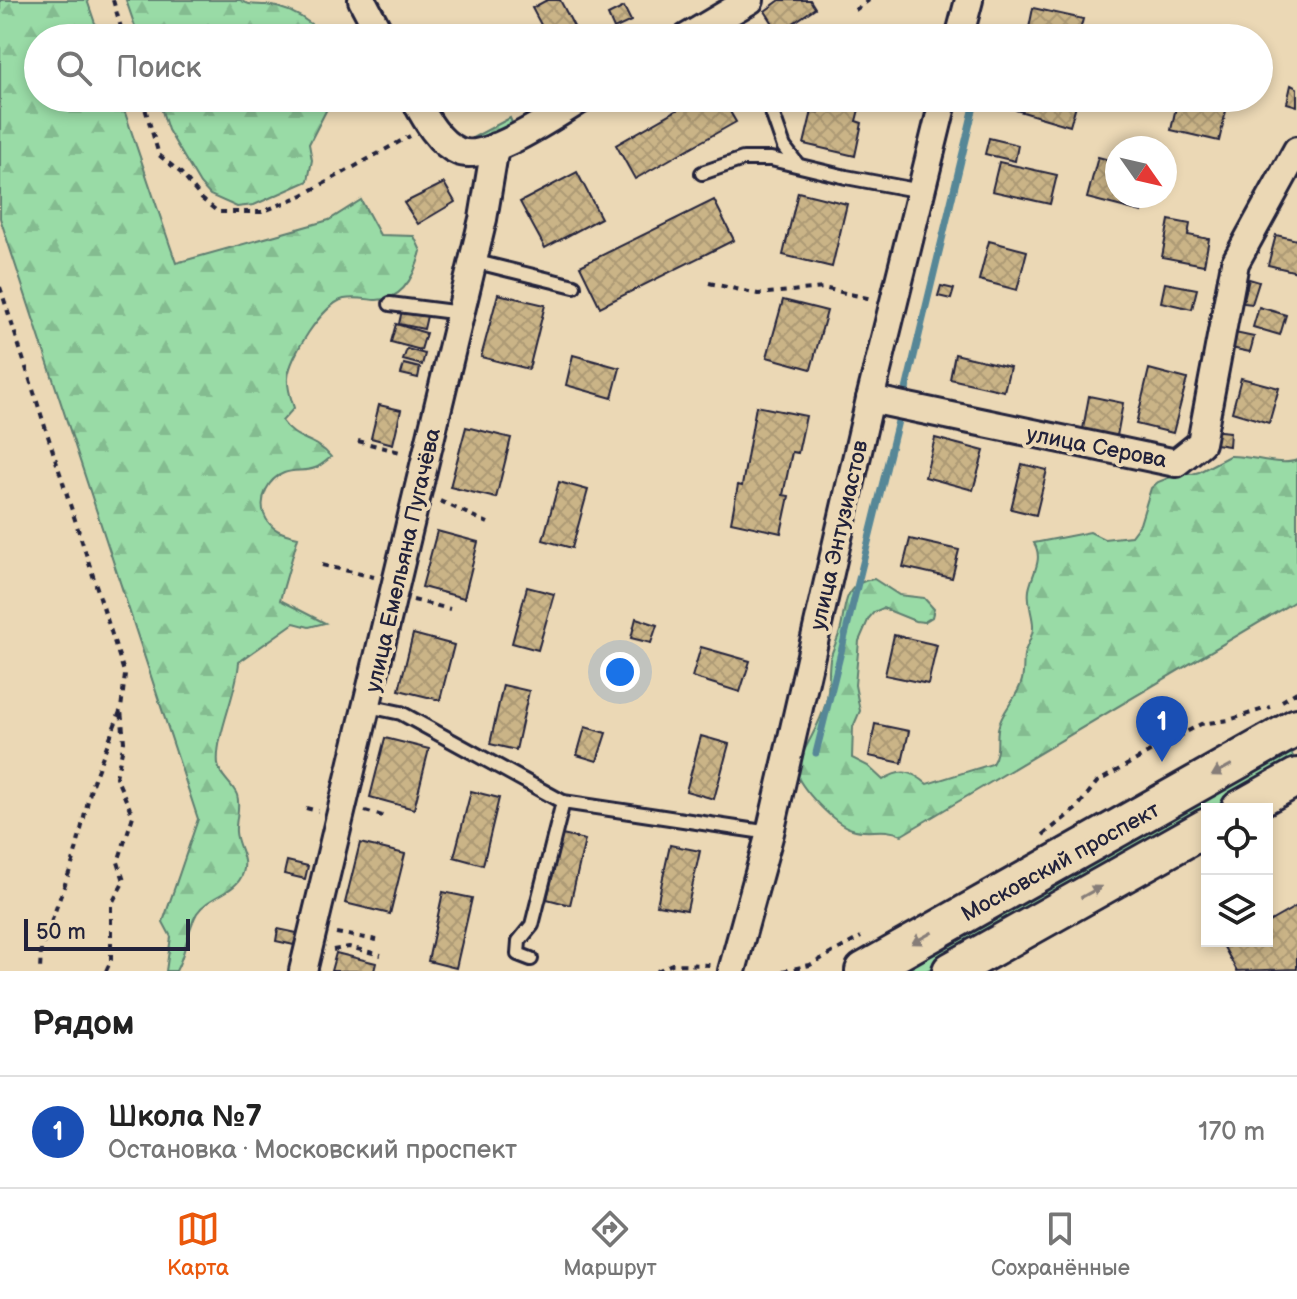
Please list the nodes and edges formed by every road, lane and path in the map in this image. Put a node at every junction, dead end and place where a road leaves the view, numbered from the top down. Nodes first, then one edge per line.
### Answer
1 (113, 0) edge
2 (362, 0) edge
3 (750, 0) edge
4 (869, 0) edge
5 (969, 0) edge
6 (715, 9) edge
7 (855, 10) dead end
8 (120, 24) edge
9 (375, 24) edge
10 (700, 24) edge
11 (963, 24) edge
12 (146, 112) edge
13 (422, 112) edge
14 (558, 112) edge
15 (772, 112) edge
16 (941, 112) edge
17 (429, 126) junction
18 (495, 147) junction
19 (1297, 150) edge
20 (797, 164) junction
21 (702, 173) dead end
22 (921, 191) junction
23 (473, 261) junction
24 (709, 283) dead end
25 (574, 286) dead end
26 (0, 287) edge
27 (390, 304) dead end
28 (894, 304) junction
29 (461, 313) junction
30 (870, 399) junction
31 (358, 441) dead end
32 (425, 458) junction
33 (418, 489) junction
34 (488, 523) dead end
35 (322, 565) dead end
36 (395, 589) junction
37 (450, 609) dead end
38 (1297, 692) edge
39 (368, 706) junction
40 (121, 709) junction
41 (1297, 727) edge
42 (1297, 777) edge
43 (563, 802) junction
44 (1251, 803) edge
45 (1201, 830) edge
46 (770, 833) junction
47 (1035, 839) dead end
48 (864, 935) dead end
49 (377, 940) dead end
50 (308, 951) edge
51 (381, 955) dead end
52 (531, 959) dead end
53 (732, 969) edge
54 (40, 971) edge
55 (106, 971) edge
56 (657, 971) edge
57 (783, 971) edge
58 (864, 971) edge
59 (951, 971) edge

1 - 8 path
2 - 9 street
3 - 6 street
4 - 7 path
5 - 11 street
6 - 10 street
12 - 17 path
13 - 17 street
14 - 18 street
15 - 20 lane
16 - 22 street, улица Энтузиастов
17 - 18 street
18 - 23 street, улица Емельяна Пугачёва
19 - 30 street, улица Серова
20 - 21 lane
20 - 22 lane
22 - 28 street, улица Энтузиастов
23 - 25 lane
23 - 29 street, улица Емельяна Пугачёва
24 - 28 path
26 - 40 path
27 - 29 lane
28 - 30 street, улица Энтузиастов
29 - 32 street, улица Емельяна Пугачёва
30 - 46 street, улица Энтузиастов
31 - 32 path
32 - 33 street, улица Емельяна Пугачёва
33 - 34 path
33 - 36 street, улица Емельяна Пугачёва
35 - 36 path
36 - 37 path
36 - 39 street, улица Емельяна Пугачёва
38 - 47 path
39 - 43 lane
39 - 50 street, улица Емельяна Пугачёва
40 - 54 path
40 - 55 path
41 -> 58 main road, Московский проспект
42 - 44 main road
43 - 46 lane
43 - 52 lane
59 -> 45 main road, Московский проспект
46 - 53 street, улица Энтузиастов
48 - 57 path
49 - 50 path
50 - 51 path
53 - 56 path

